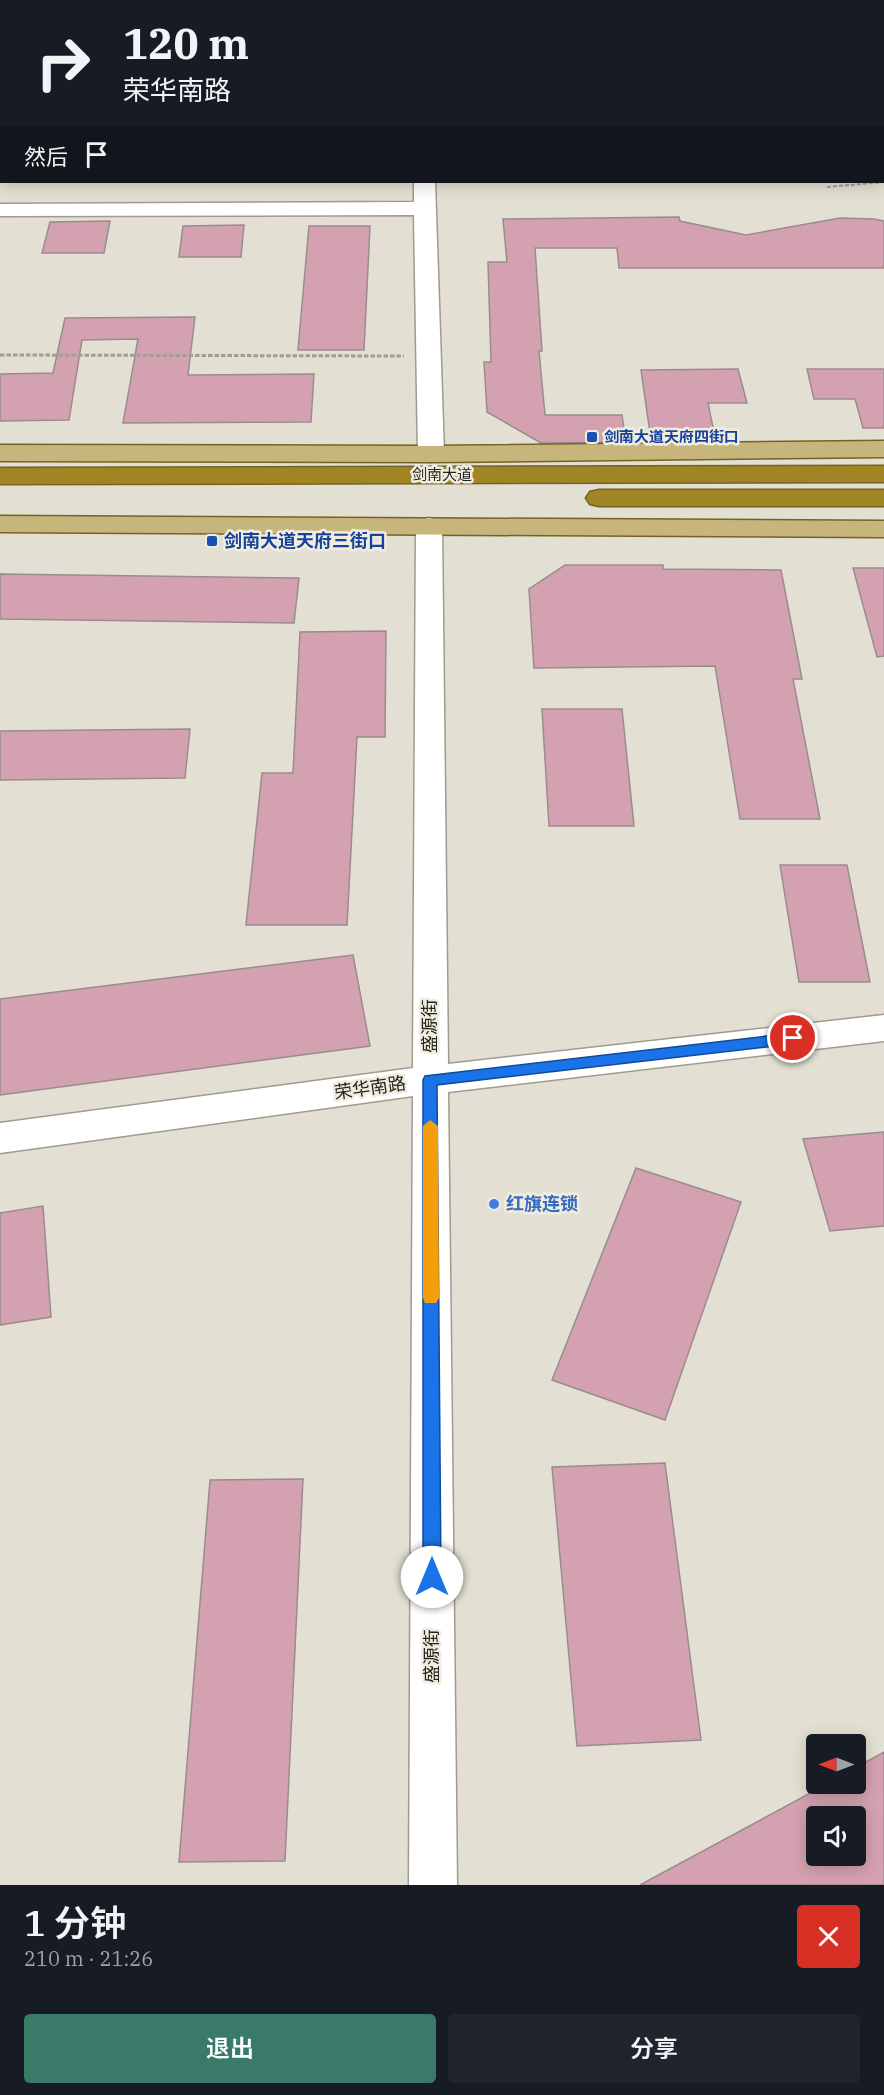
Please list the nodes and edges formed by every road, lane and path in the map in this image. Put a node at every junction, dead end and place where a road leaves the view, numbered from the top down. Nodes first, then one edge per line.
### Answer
1 (424, 183) edge
2 (873, 183) edge
3 (827, 187) dead end
4 (425, 208) junction
5 (0, 210) edge
6 (0, 355) edge
7 (429, 357) junction
8 (884, 449) edge
9 (0, 453) edge
10 (431, 454) junction
11 (884, 474) edge
12 (0, 476) edge
13 (0, 497) edge
14 (884, 498) edge
15 (0, 524) edge
16 (429, 526) junction
17 (884, 529) edge
18 (884, 1028) edge
19 (430, 1080) junction
20 (0, 1138) edge
21 (433, 1885) edge

1 - 4 street
2 - 3 path
4 - 5 street
4 - 7 street
6 - 7 path
7 - 10 street
8 - 10 main road
9 - 10 main road
11 - 12 highway, 剑南大道
13 - 14 highway, 剑南大道
15 - 16 main road
16 - 17 main road
16 - 19 street, 盛源街
18 - 19 street, 荣华南路
19 - 20 street, 荣华南路
19 - 21 street, 盛源街

